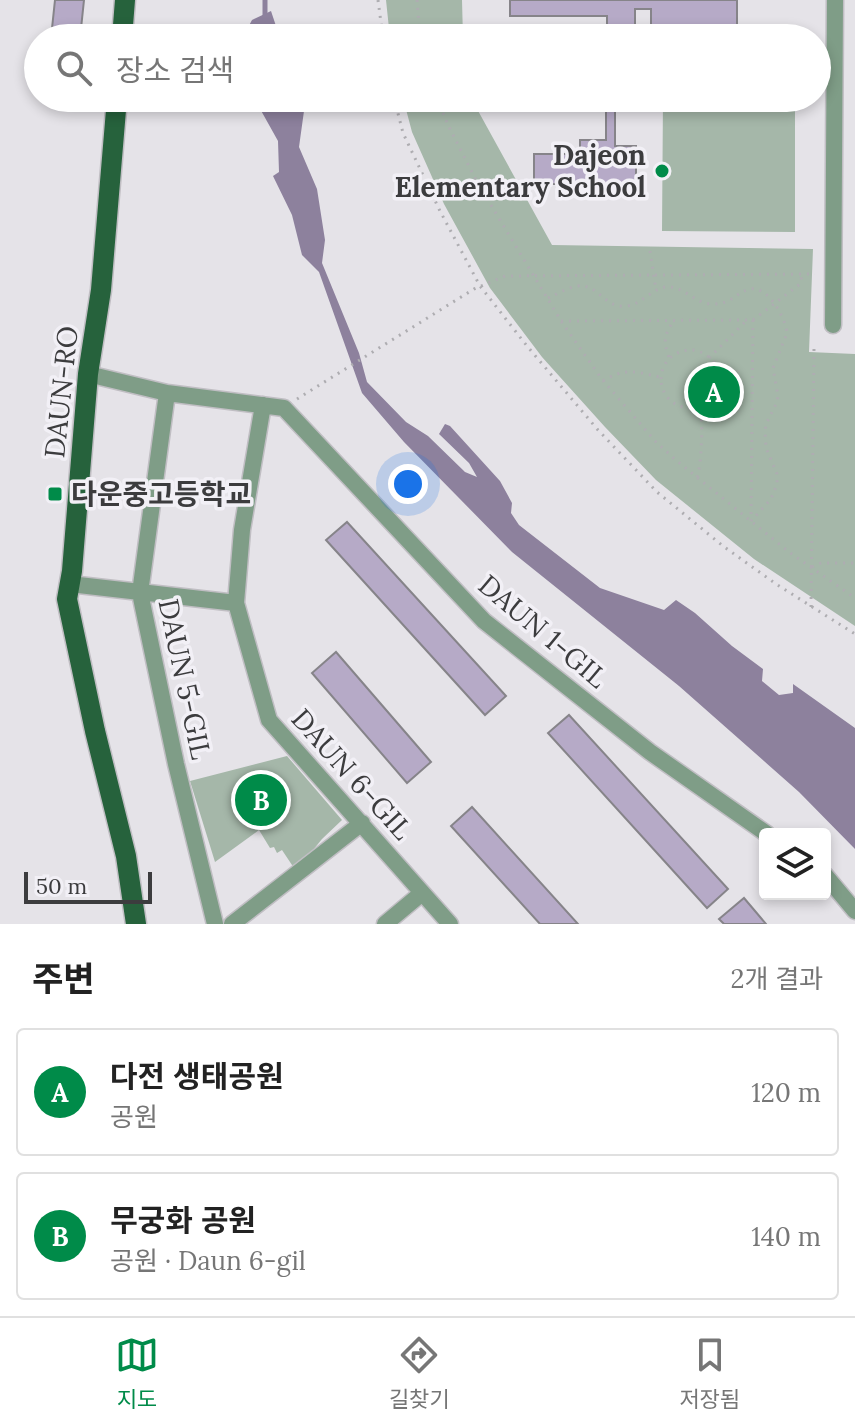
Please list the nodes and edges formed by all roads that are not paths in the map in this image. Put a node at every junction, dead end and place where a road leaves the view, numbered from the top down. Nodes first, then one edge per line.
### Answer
1 (125, 0) edge
2 (835, 0) edge
3 (123, 24) edge
4 (116, 112) edge
5 (833, 325) dead end
6 (88, 374) junction
7 (167, 393) junction
8 (263, 405) junction
9 (70, 584) junction
10 (140, 593) junction
11 (236, 603) junction
12 (362, 823) junction
13 (759, 828) edge
14 (831, 882) edge
15 (422, 893) junction
16 (855, 911) edge
17 (136, 924) edge
18 (215, 924) edge
19 (232, 924) edge
20 (385, 924) edge
21 (450, 924) edge

1 - 3 main road
2 - 5 street
4 - 6 main road, DAUN-RO
6 - 7 street, DAUN 1-GIL
6 - 9 main road, DAUN-RO
7 - 8 street, DAUN 1-GIL
7 - 10 street, DAUN 5-GIL
8 - 11 street, DAUN 6-GIL
8 - 13 street, DAUN 1-GIL
9 - 10 street
9 - 17 main road, DAUN-RO
10 - 11 street
10 - 18 street, DAUN 5-GIL
11 - 12 street, DAUN 6-GIL
12 - 15 street, DAUN 6-GIL
12 - 19 street
14 - 16 street
15 - 20 street
15 - 21 street, DAUN 6-GIL

